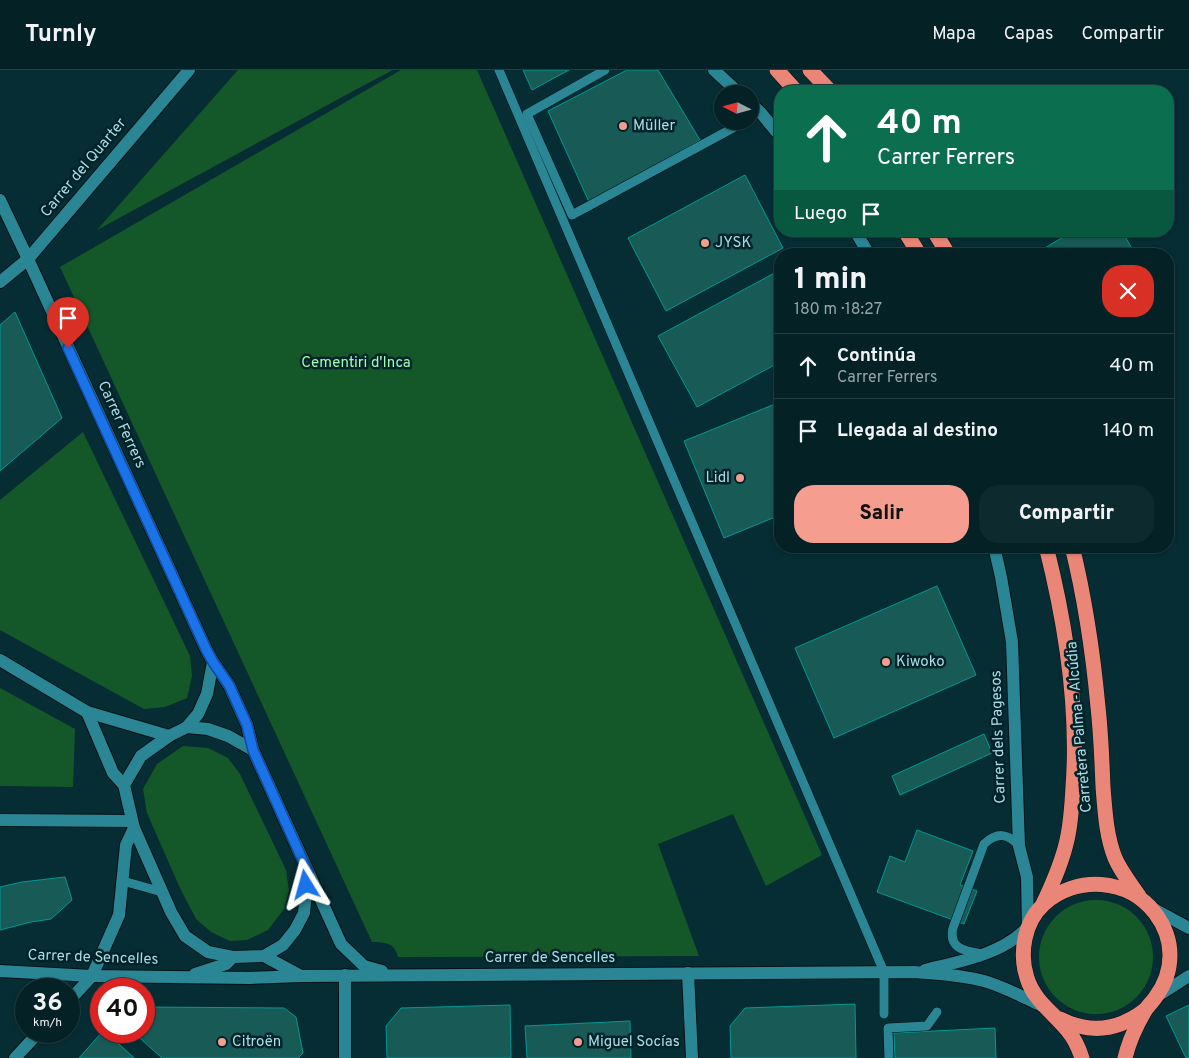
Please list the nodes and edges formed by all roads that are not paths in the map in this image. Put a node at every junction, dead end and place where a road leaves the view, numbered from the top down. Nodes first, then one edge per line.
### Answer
1 (189, 70) edge
2 (499, 70) edge
3 (605, 70) edge
4 (714, 70) edge
5 (777, 70) edge
6 (810, 70) edge
7 (730, 85) edge
8 (791, 85) edge
9 (824, 85) edge
10 (759, 118) edge
11 (729, 130) edge
12 (774, 131) edge
13 (0, 200) edge
14 (859, 237) edge
15 (909, 237) edge
16 (938, 237) edge
17 (865, 248) edge
18 (915, 248) edge
19 (944, 248) edge
20 (28, 259) junction
21 (0, 282) edge
22 (996, 553) edge
23 (1048, 553) edge
24 (1074, 553) edge
25 (0, 660) edge
26 (213, 662) junction
27 (87, 712) junction
28 (187, 727) junction
29 (169, 736) junction
30 (253, 750) junction
31 (124, 785) junction
32 (0, 820) edge
33 (133, 824) junction
34 (1019, 846) junction
35 (308, 872) junction
36 (123, 881) junction
37 (162, 892) junction
38 (1145, 902) junction
39 (1043, 904) junction
40 (1028, 927) junction
41 (1189, 928) edge
42 (985, 954) junction
43 (264, 956) junction
44 (233, 957) junction
45 (0, 971) edge
46 (884, 972) junction
47 (915, 972) junction
48 (688, 973) junction
49 (345, 975) junction
50 (399, 975) junction
51 (92, 976) junction
52 (186, 976) junction
53 (301, 976) junction
54 (1189, 976) edge
55 (80, 989) edge
56 (1151, 1003) junction
57 (1044, 1007) junction
58 (937, 1012) dead end
59 (884, 1014) dead end
60 (1056, 1017) junction
61 (29, 1043) edge
62 (15, 1058) edge
63 (345, 1058) edge
64 (692, 1058) edge
65 (889, 1058) edge
66 (1082, 1058) edge
67 (1125, 1058) edge

1 - 20 street, Carrer del Quarter
2 - 46 lane
3 - 11 lane
4 - 7 street
5 - 8 highway
6 - 9 highway
10 - 12 street
13 - 20 street, Carrer Ferrers
14 - 17 street
15 - 18 highway
16 - 19 highway
20 - 21 street, Carrer del Quarter
20 - 26 street, Carrer Ferrers
22 - 34 street, Carrer dels Pagesos
23 - 39 highway, Carretera Palma - Alcúdia
24 - 38 highway, Carretera Palma - Alcúdia
25 - 27 street
26 - 28 street
26 - 30 street, Carrer Ferrers
27 - 29 street
27 - 31 street
28 - 29 street
28 - 30 street
29 - 31 street
30 - 35 street, Carrer Ferrers
31 - 33 street
32 - 33 street
33 - 36 street
33 - 37 street
34 - 40 street, Carrer dels Pagesos
34 - 42 lane
35 - 43 street
35 - 50 street
36 - 37 lane
36 - 51 street
37 - 44 street
38 - 39 highway
38 - 41 street
38 - 56 highway
39 - 40 highway
40 - 42 street, Carrer de Sencelles
40 - 57 highway
42 - 47 street, Carrer de Sencelles
43 - 44 street
43 - 53 street
44 - 52 street, Carrer de Sencelles
45 - 51 street, Carrer de Sencelles
46 - 47 street, Carrer de Sencelles
46 - 48 street, Carrer de Sencelles
46 - 59 lane
47 - 57 street, Carrer de Sencelles
48 - 50 street, Carrer de Sencelles
48 - 64 street
49 - 50 street, Carrer de Sencelles
49 - 53 street, Carrer de Sencelles
49 - 63 street
51 - 52 street, Carrer de Sencelles
51 - 55 street
52 - 53 street, Carrer de Sencelles
54 - 56 street
56 - 60 highway
56 - 67 highway
57 - 60 highway
58 - 65 lane
60 - 66 highway
61 - 62 street

